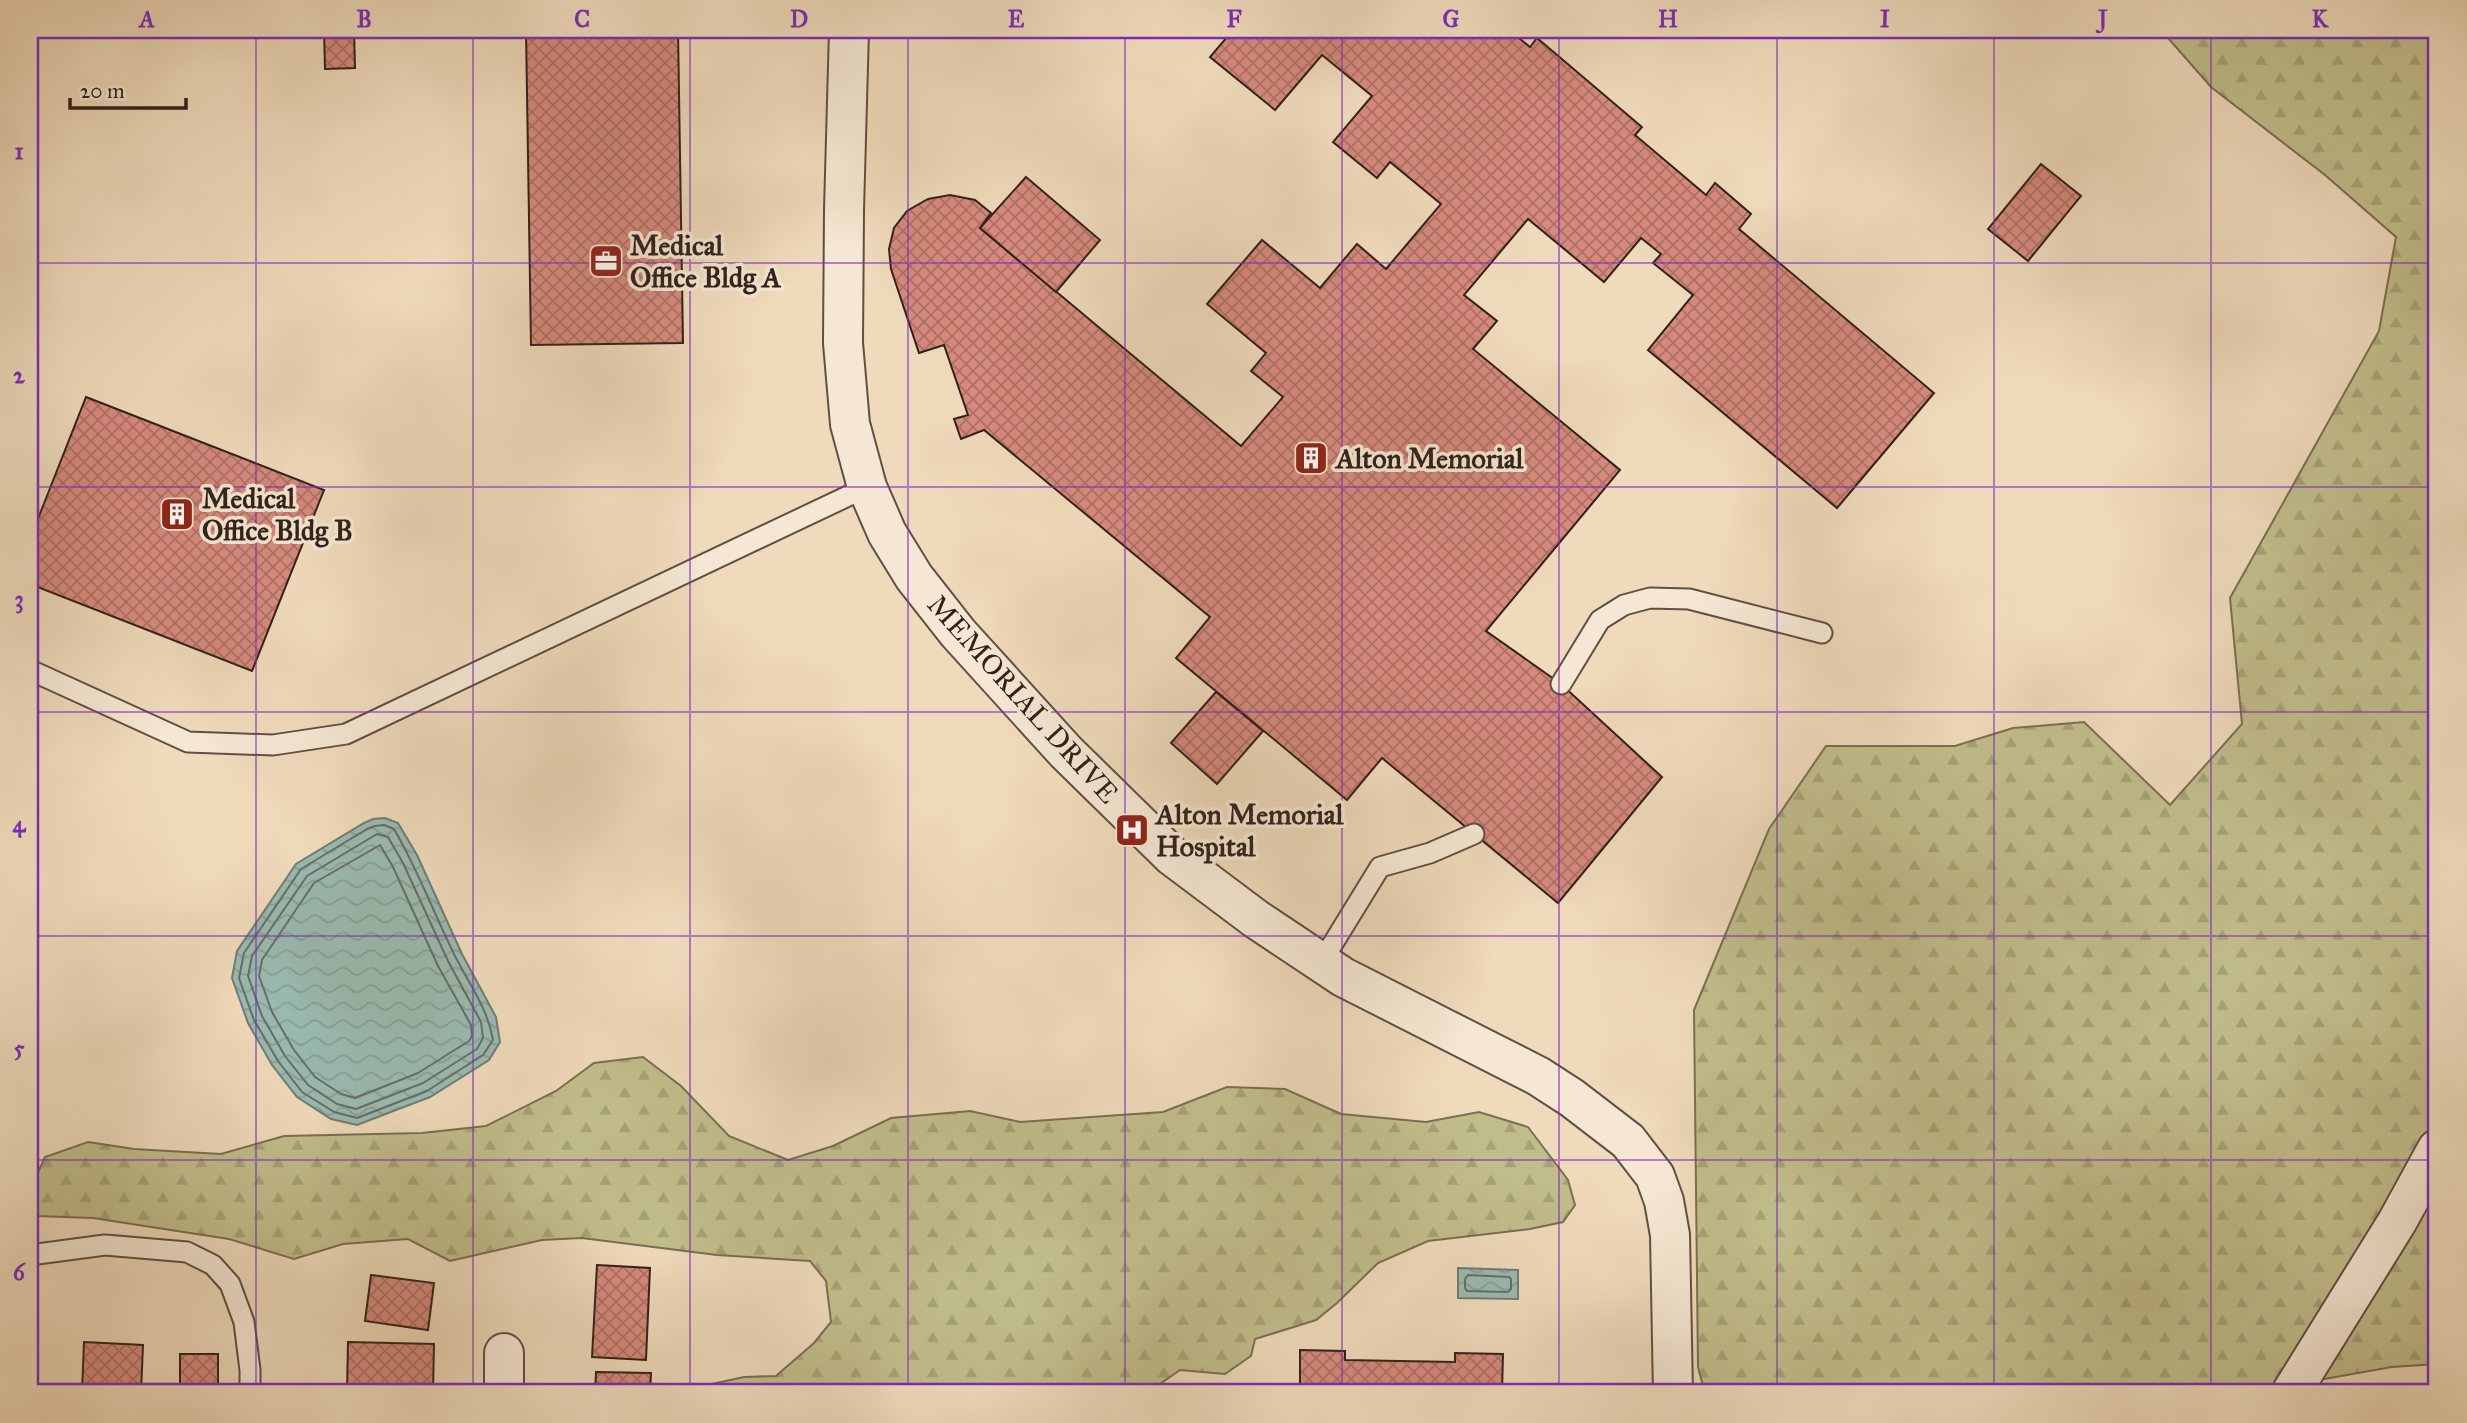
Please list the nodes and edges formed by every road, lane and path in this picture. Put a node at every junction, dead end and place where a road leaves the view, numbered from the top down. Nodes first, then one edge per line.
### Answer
1 (849, 30) edge
2 (867, 487) junction
3 (1822, 633) dead end
4 (30, 670) edge
5 (1562, 684) dead end
6 (1474, 834) dead end
7 (1321, 963) junction
8 (2437, 1149) edge
9 (30, 1255) edge
10 (504, 1353) dead end
11 (250, 1393) edge
12 (504, 1393) edge
13 (1673, 1393) edge
14 (2291, 1393) edge

1 - 2 street, MEMORIAL DRIVE
2 - 4 lane
2 - 7 street, MEMORIAL DRIVE
3 - 5 lane
6 - 7 lane
7 - 13 street, MEMORIAL DRIVE
8 - 14 street
9 - 11 lane
10 - 12 street

